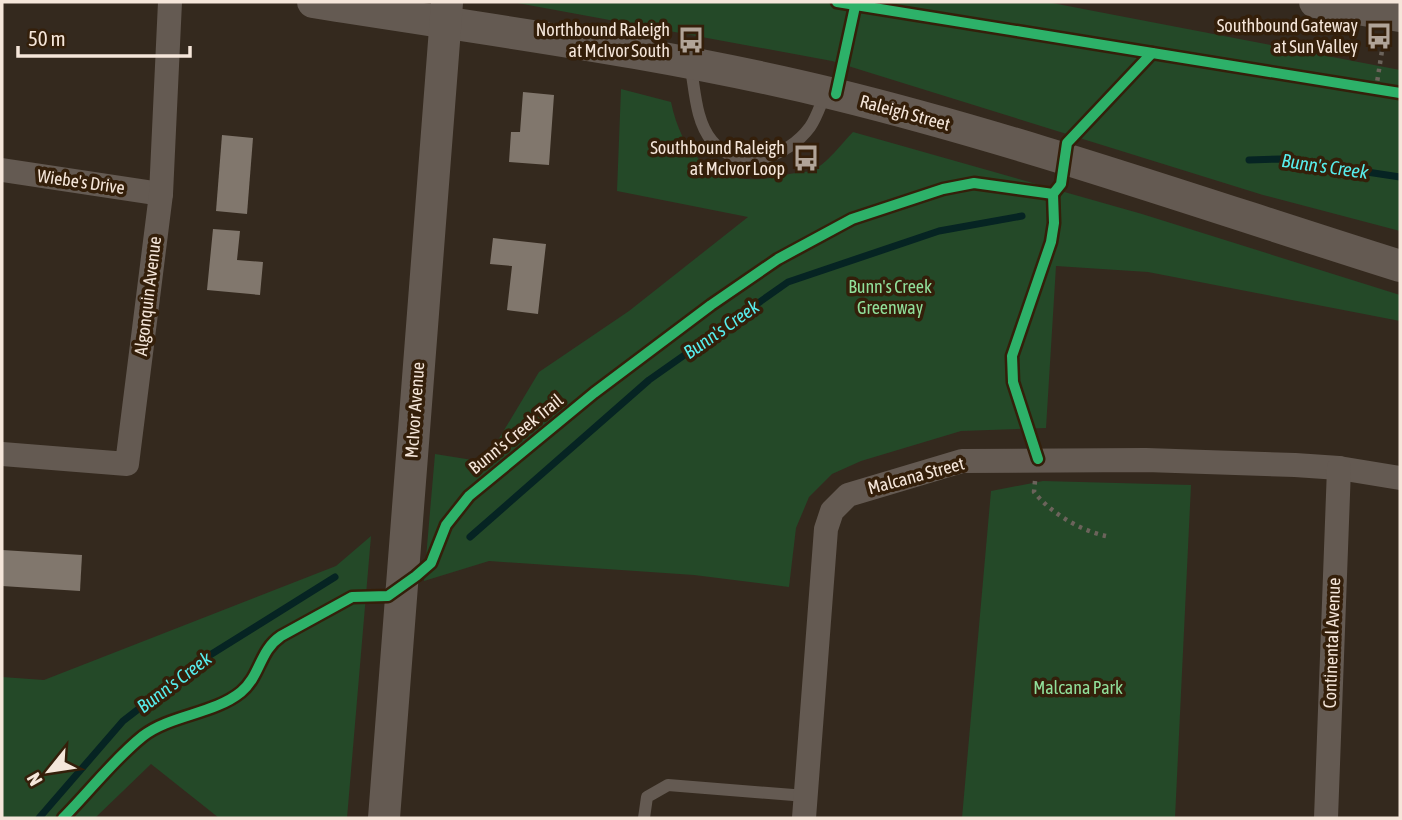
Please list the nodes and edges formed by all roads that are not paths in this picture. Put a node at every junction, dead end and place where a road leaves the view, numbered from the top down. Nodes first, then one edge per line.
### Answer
1 (170, 2) edge
2 (313, 2) edge
3 (1315, 2) edge
4 (446, 13) edge
5 (1390, 26) edge
6 (690, 63) junction
7 (826, 92) junction
8 (2, 170) edge
9 (161, 194) junction
10 (1400, 266) edge
11 (2, 454) edge
12 (1339, 468) junction
13 (1400, 478) edge
14 (805, 807) edge
15 (384, 818) edge
16 (644, 818) edge
17 (1326, 818) edge

1 - 9 street, Algonquin Avenue
2 - 4 street, Raleigh Street
3 - 5 street
4 - 6 street, Raleigh Street
4 - 15 street, McIvor Avenue
6 - 7 street, Raleigh Street
6 - 7 lane
7 - 10 street, Raleigh Street
8 - 9 street, Wiebe's Drive
9 - 11 street, Algonquin Avenue
12 - 13 street, Malcana Street
12 - 14 street, Malcana Street
12 - 17 street, Continental Avenue
14 - 16 lane

